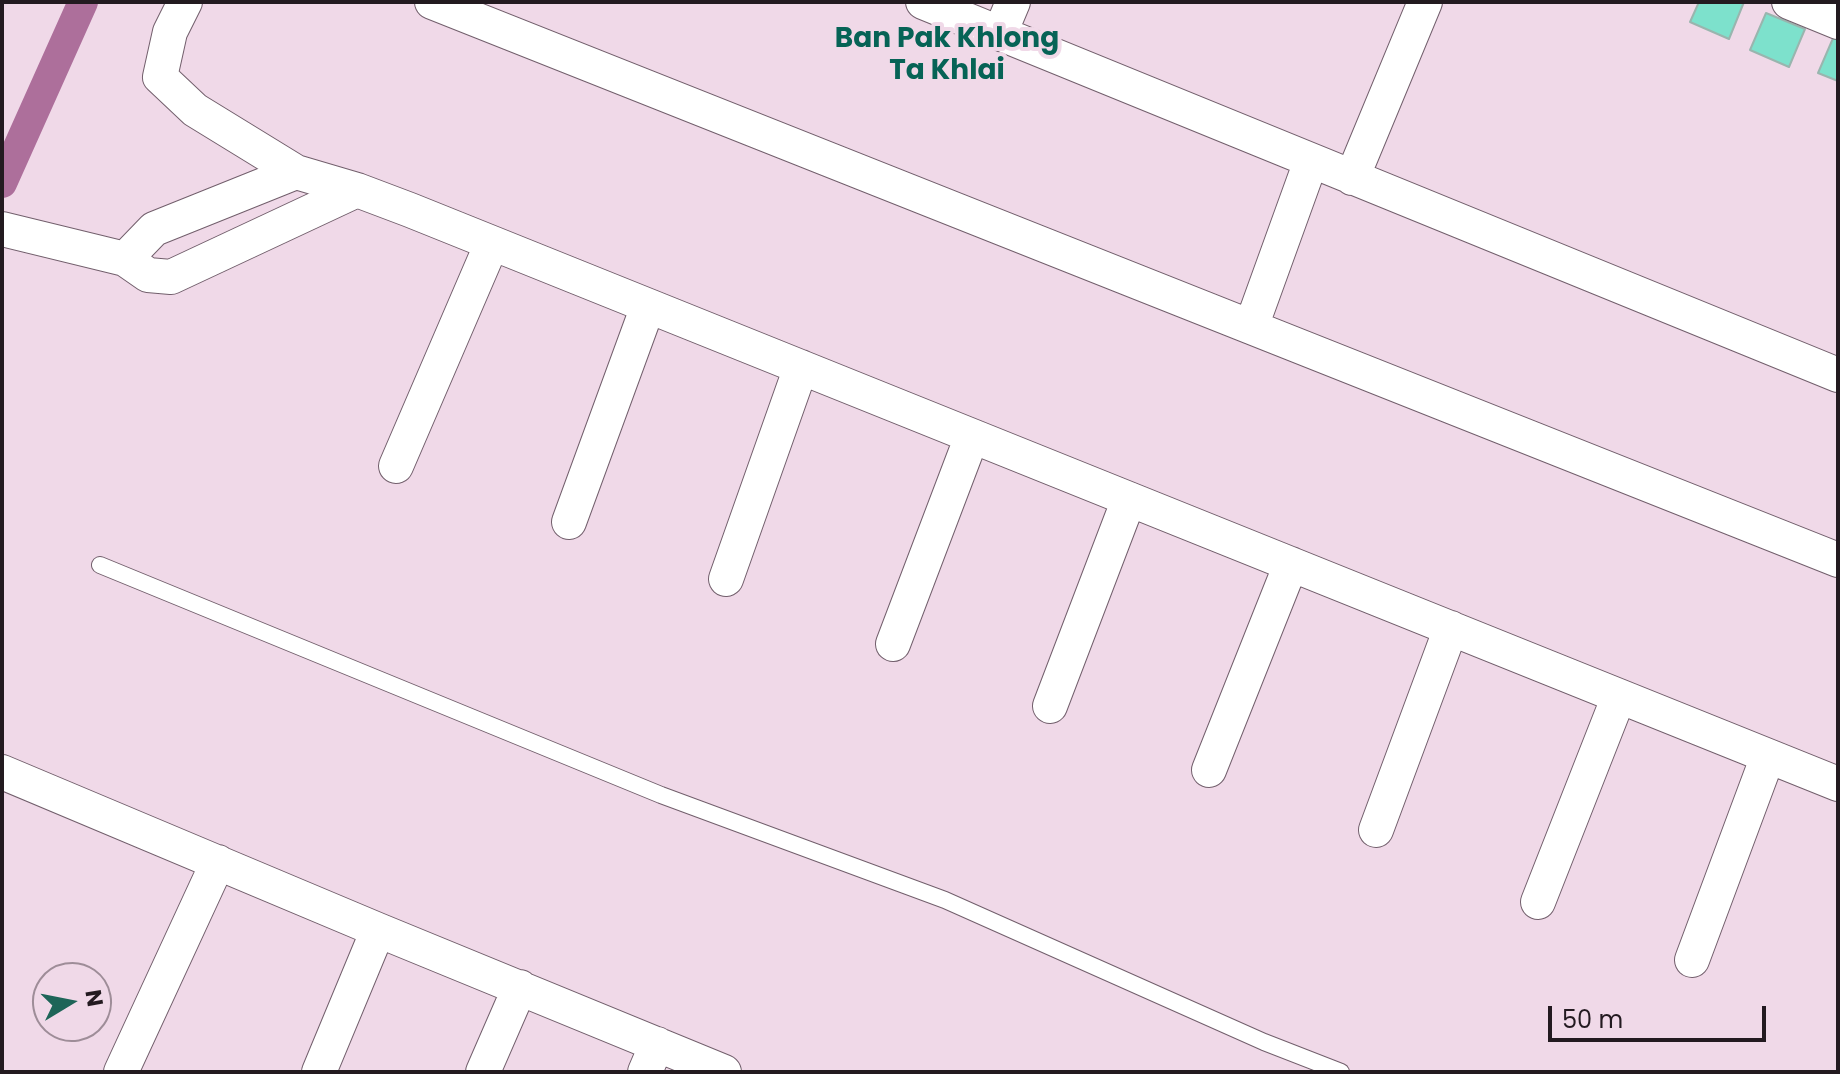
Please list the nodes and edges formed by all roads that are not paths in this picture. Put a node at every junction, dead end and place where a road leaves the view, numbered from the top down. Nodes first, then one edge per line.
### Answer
1 (185, 2) edge
2 (432, 2) edge
3 (923, 2) edge
4 (1013, 2) edge
5 (1425, 2) edge
6 (1789, 2) edge
7 (1838, 22) edge
8 (1000, 33) junction
9 (1311, 161) junction
10 (296, 172) junction
11 (1352, 178) junction
12 (357, 190) junction
13 (2, 229) edge
14 (492, 243) junction
15 (125, 259) junction
16 (648, 306) junction
17 (1251, 327) junction
18 (801, 367) junction
19 (1838, 375) edge
20 (972, 436) junction
21 (396, 466) dead end
22 (1129, 499) junction
23 (569, 522) dead end
24 (1838, 560) edge
25 (1291, 564) junction
26 (100, 565) dead end
27 (726, 579) dead end
28 (1451, 628) junction
29 (893, 644) dead end
30 (1619, 696) junction
31 (1050, 706) dead end
32 (1768, 756) junction
33 (1209, 770) dead end
34 (2, 772) edge
35 (1838, 784) edge
36 (1376, 830) dead end
37 (218, 862) junction
38 (1538, 902) dead end
39 (378, 930) junction
40 (1692, 960) dead end
41 (520, 987) junction
42 (651, 1058) edge
43 (121, 1072) edge
44 (319, 1072) edge
45 (483, 1072) edge
46 (724, 1072) edge
47 (1341, 1072) edge

1 - 10 street
2 - 17 street
3 - 8 street
4 - 8 street
5 - 11 street
6 - 7 street
8 - 9 street
9 - 11 street
9 - 17 street
10 - 12 street
10 - 15 street
11 - 19 street
12 - 14 street
12 - 15 street
13 - 15 street
14 - 16 street
14 - 21 street
16 - 18 street
16 - 23 street
17 - 24 street
18 - 20 street
18 - 27 street
20 - 22 street
20 - 29 street
22 - 25 street
22 - 31 street
25 - 28 street
25 - 33 street
26 - 47 lane
28 - 30 street
28 - 36 street
30 - 32 street
30 - 38 street
32 - 35 street
32 - 40 street
34 - 37 street
37 - 39 street
37 - 43 street
39 - 41 street
39 - 44 street
41 - 42 street
41 - 45 street
42 - 46 street

